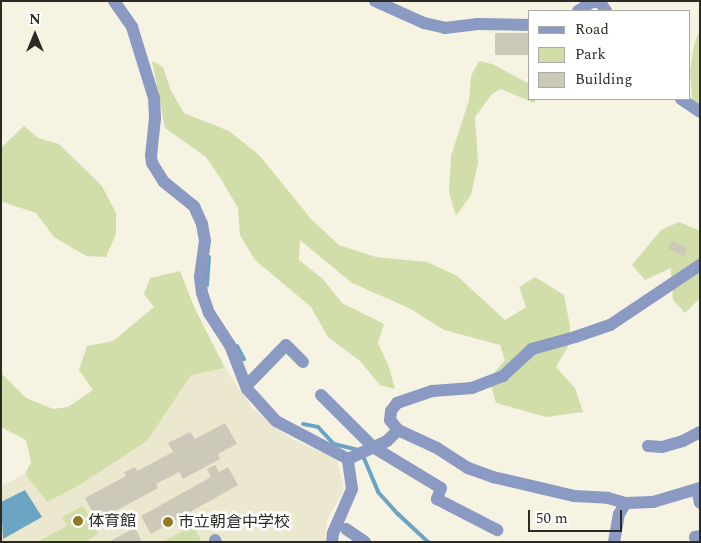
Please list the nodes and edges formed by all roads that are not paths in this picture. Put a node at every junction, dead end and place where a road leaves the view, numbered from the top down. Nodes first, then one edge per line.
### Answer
1 (114, 1) edge
2 (376, 1) edge
3 (593, 5) edge
4 (580, 10) edge
5 (605, 10) edge
6 (528, 25) edge
7 (682, 100) edge
8 (700, 112) edge
9 (700, 265) edge
10 (303, 362) dead end
11 (246, 386) junction
12 (321, 395) dead end
13 (398, 430) junction
14 (700, 432) edge
15 (648, 446) dead end
16 (373, 447) junction
17 (348, 459) junction
18 (698, 488) edge
19 (626, 503) junction
20 (700, 503) edge
21 (346, 529) dead end
22 (497, 530) dead end
23 (700, 536) edge
24 (332, 542) edge
25 (366, 542) edge
26 (614, 542) edge
27 (696, 542) edge

1 - 11 street
2 - 6 street
3 - 4 street
3 - 5 street
7 - 8 street
9 - 13 street
10 - 11 street
11 - 17 street
12 - 16 street
13 - 16 street
13 - 19 street
14 - 15 street
16 - 17 street
16 - 22 street
17 - 24 street
18 - 19 street
18 - 20 street
19 - 26 street
21 - 25 street
23 - 27 street

